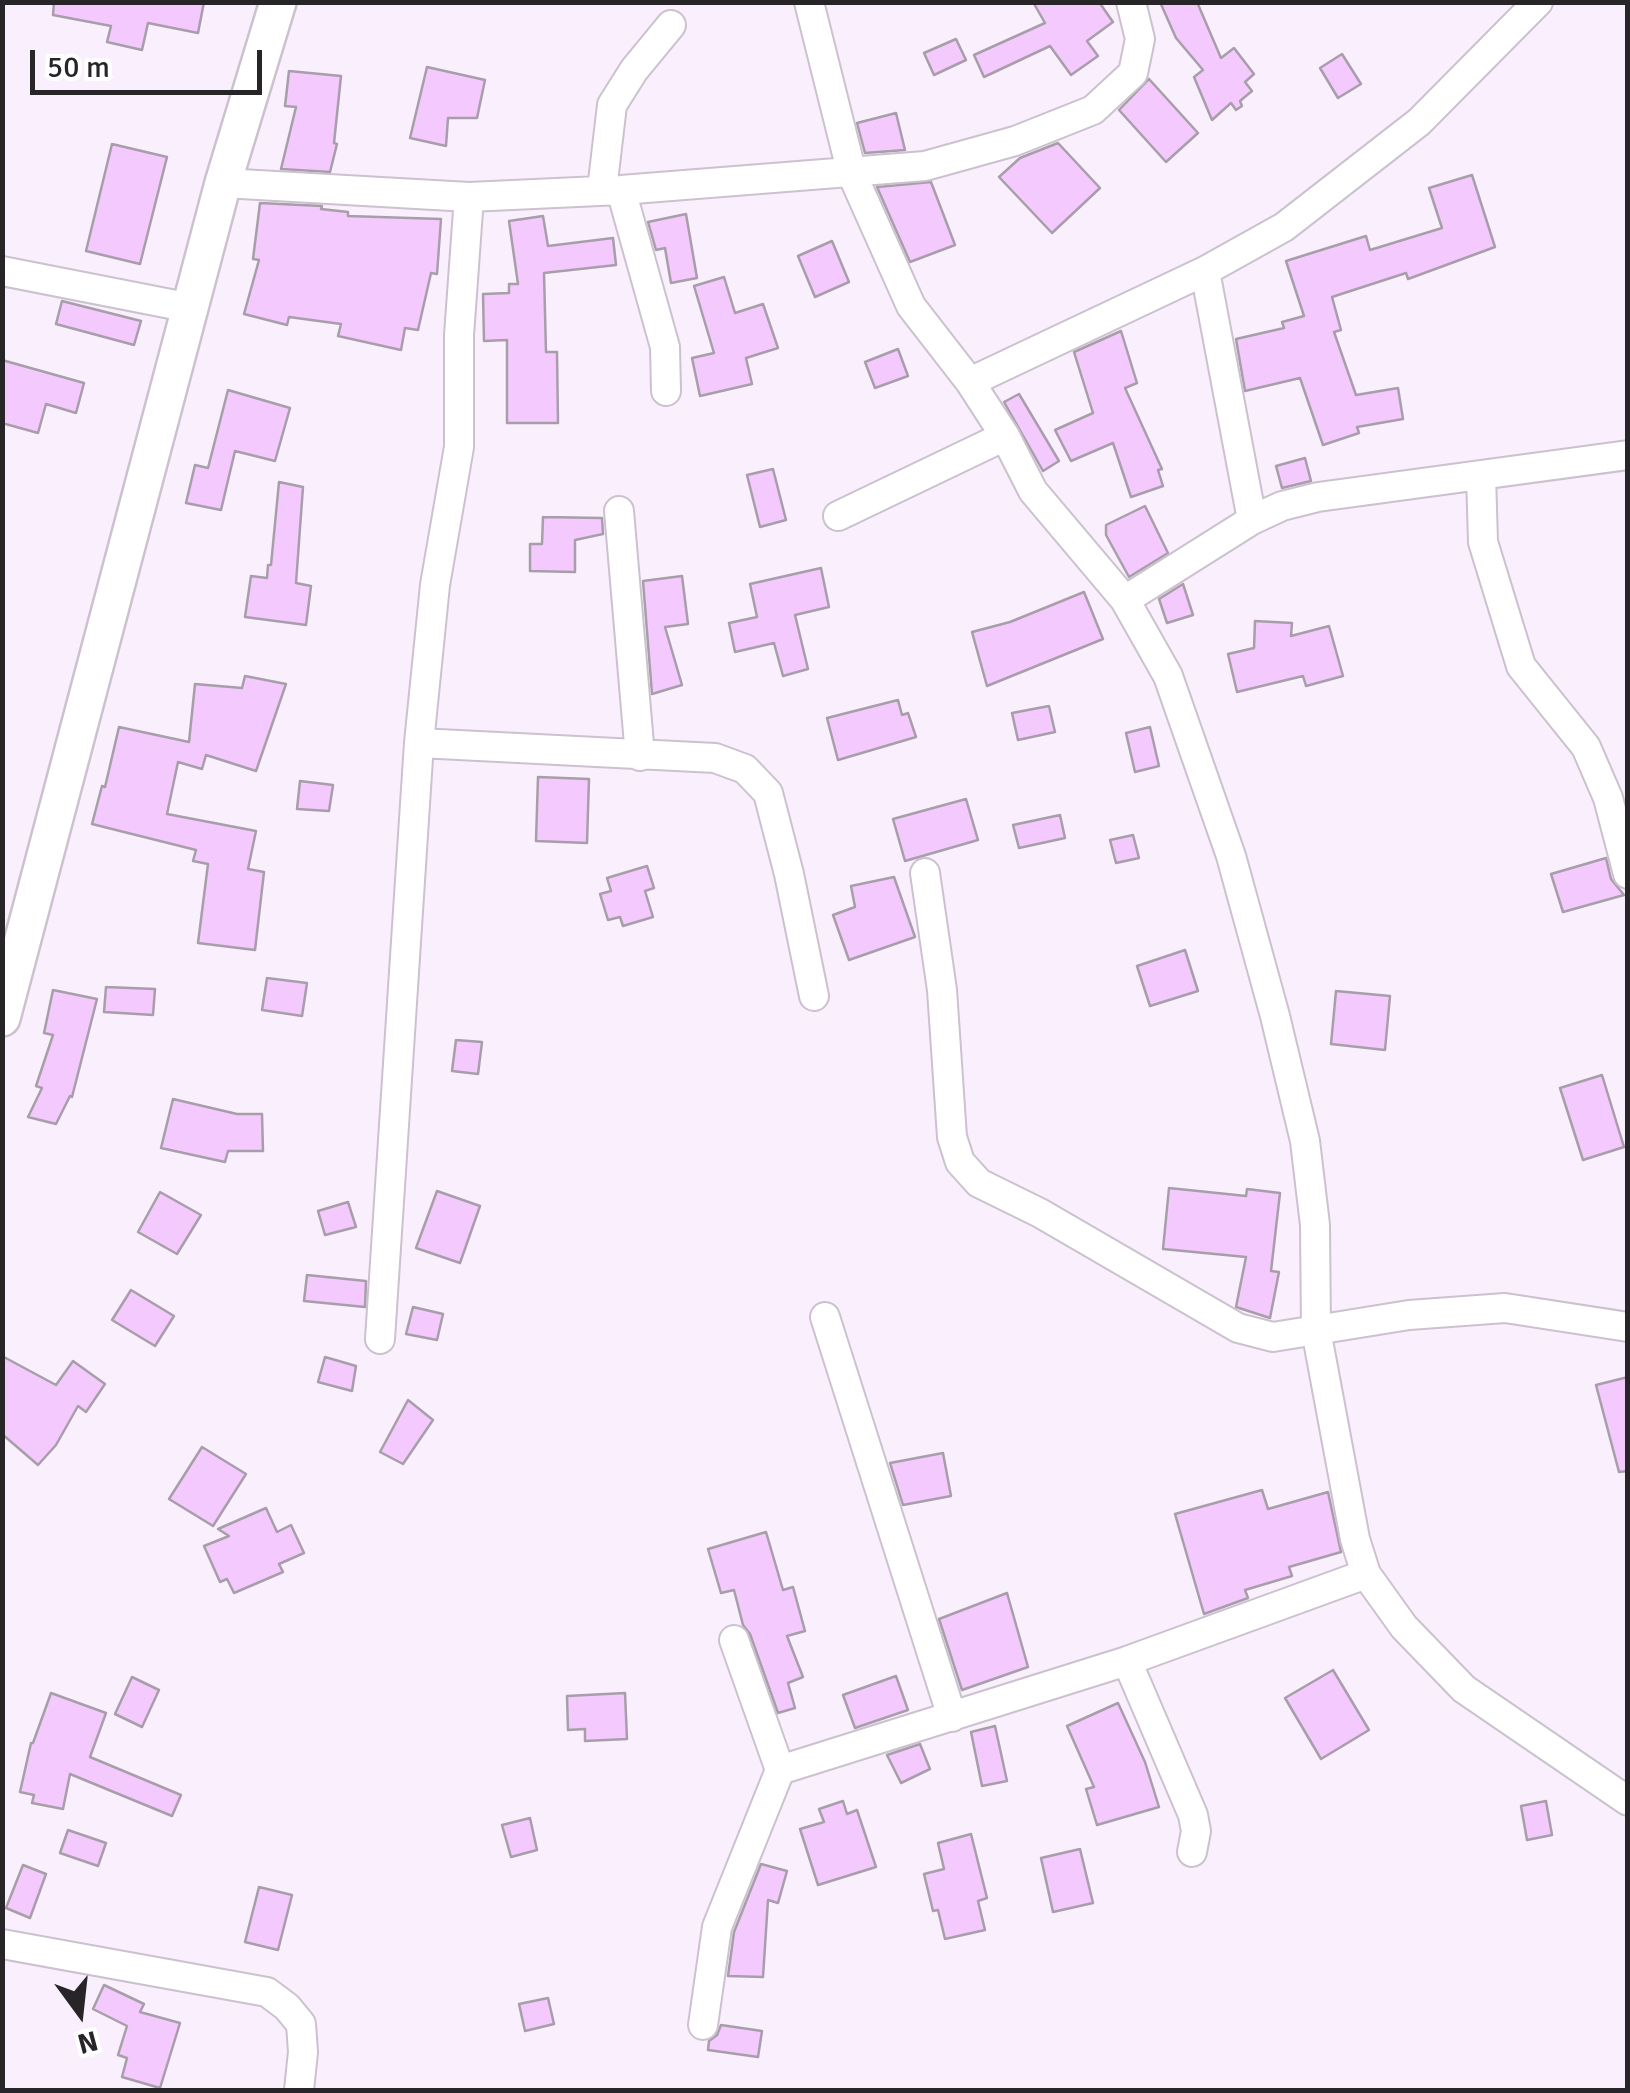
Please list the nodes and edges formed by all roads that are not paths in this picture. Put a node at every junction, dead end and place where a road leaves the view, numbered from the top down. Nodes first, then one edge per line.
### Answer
1 (278, 2) edge
2 (809, 2) edge
3 (1132, 2) edge
4 (1538, 2) edge
5 (671, 25) dead end
6 (852, 174) junction
7 (223, 183) junction
8 (612, 190) junction
9 (469, 197) junction
10 (1204, 271) junction
11 (2, 272) edge
12 (191, 308) junction
13 (970, 382) junction
14 (666, 391) dead end
15 (1005, 436) junction
16 (1628, 456) edge
17 (1481, 475) junction
18 (619, 511) dead end
19 (838, 516) dead end
20 (1252, 520) junction
21 (1125, 600) junction
22 (418, 744) junction
23 (640, 756) junction
24 (925, 873) dead end
25 (1628, 874) edge
26 (814, 996) dead end
27 (2, 1018) edge
28 (825, 1317) dead end
29 (1628, 1326) edge
30 (1316, 1330) junction
31 (380, 1339) dead end
32 (1366, 1574) junction
33 (734, 1640) dead end
34 (1128, 1660) junction
35 (952, 1717) junction
36 (780, 1770) junction
37 (1628, 1801) edge
38 (1192, 1852) dead end
39 (2, 1944) edge
40 (704, 2024) dead end
41 (299, 2090) edge

1 - 7 street
2 - 6 street
3 - 6 street
4 - 10 street
5 - 8 street
6 - 8 street
6 - 13 street
7 - 9 street
7 - 12 street
8 - 9 street
8 - 14 street
9 - 22 street
10 - 13 street
10 - 20 street
11 - 12 street
12 - 27 street
13 - 15 street
15 - 19 street
15 - 21 street
16 - 17 street
17 - 20 street
17 - 25 street
18 - 23 street
20 - 21 street
21 - 30 street
22 - 23 street
22 - 31 street
23 - 26 street
24 - 30 street
28 - 35 street
29 - 30 street
30 - 32 street
32 - 34 street
32 - 37 street
33 - 36 street
34 - 35 street
34 - 38 street
35 - 36 street
36 - 40 street
39 - 41 street

